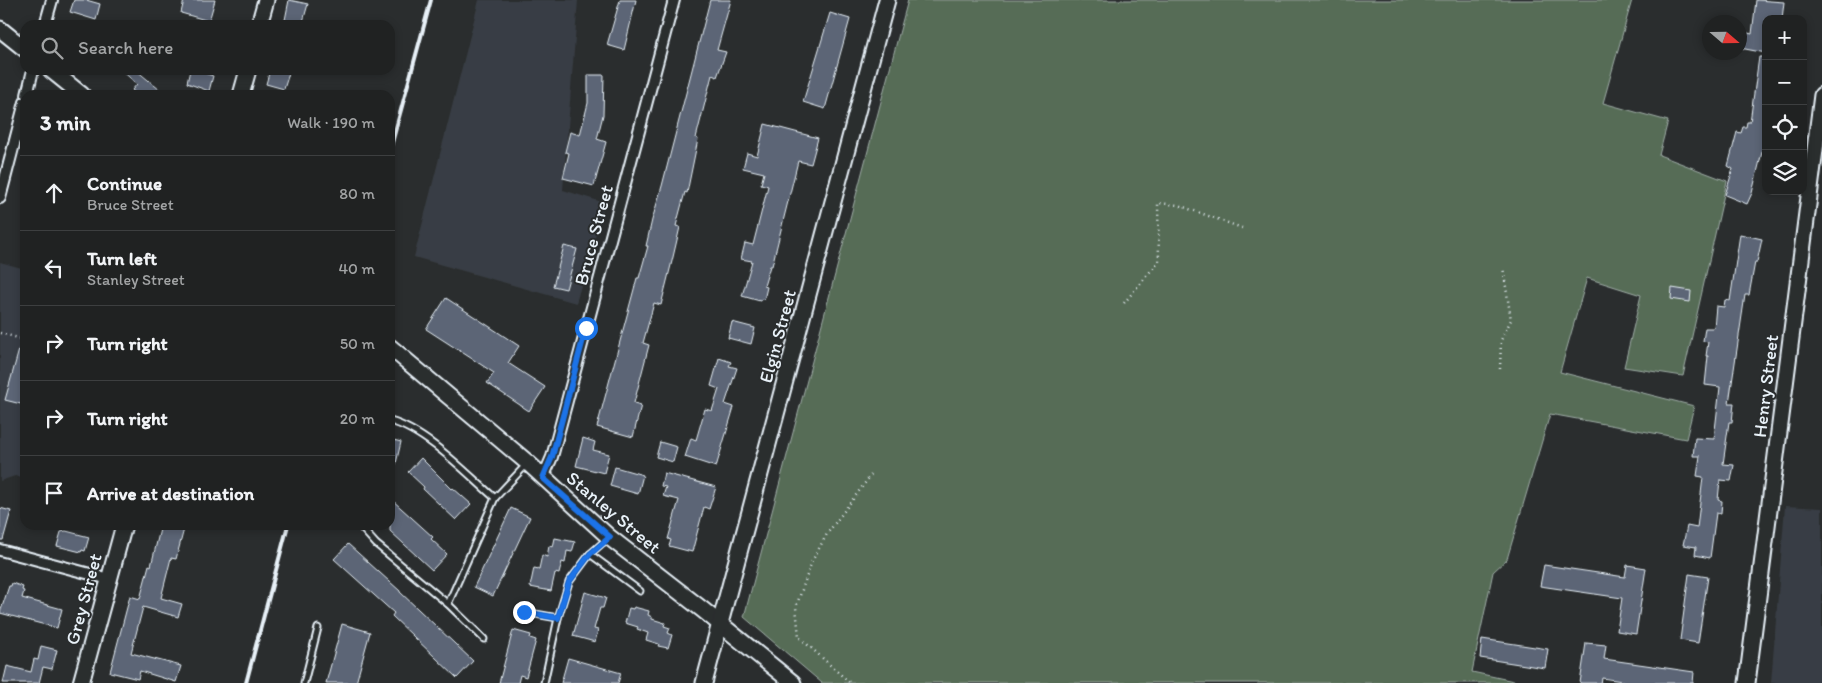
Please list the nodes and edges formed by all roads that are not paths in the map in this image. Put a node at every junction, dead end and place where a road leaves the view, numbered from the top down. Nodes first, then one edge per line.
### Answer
1 (52, 0) edge
2 (266, 0) edge
3 (674, 0) edge
4 (886, 0) edge
5 (46, 20) edge
6 (260, 20) edge
7 (0, 29) edge
8 (20, 45) edge
9 (32, 75) edge
10 (57, 75) edge
11 (247, 75) edge
12 (28, 90) edge
13 (76, 90) edge
14 (242, 90) edge
15 (1822, 94) edge
16 (20, 121) edge
17 (0, 198) edge
18 (395, 351) edge
19 (395, 422) edge
20 (528, 463) junction
21 (543, 478) junction
22 (495, 498) junction
23 (123, 530) edge
24 (363, 530) edge
25 (610, 537) junction
26 (0, 550) edge
27 (590, 554) junction
28 (109, 579) junction
29 (640, 591) dead end
30 (448, 604) junction
31 (524, 612) dead end
32 (558, 618) junction
33 (721, 625) junction
34 (318, 628) dead end
35 (484, 639) dead end
36 (82, 683) edge
37 (304, 683) edge
38 (544, 683) edge
39 (704, 683) edge
40 (793, 683) edge
41 (1747, 683) edge

1 - 5 street
2 - 6 main road
3 - 21 street, Bruce Street
4 - 33 main road, Elgin Street
7 - 8 main road
9 - 12 street
10 - 13 main road
11 - 14 main road
15 - 41 main road, Henry Street
16 - 17 street
18 - 20 main road, Stanley Street
19 - 22 lane
20 - 21 main road, Stanley Street
20 - 22 lane
21 - 25 main road, Stanley Street
22 - 30 lane
23 - 28 main road, Grey Street
24 - 30 lane
25 - 27 lane
25 - 33 main road, Stanley Street
26 - 28 street
27 - 29 lane
27 - 32 lane
28 - 36 main road, Grey Street
30 - 35 lane
31 - 32 lane
32 - 38 lane
33 - 39 main road, Elgin Street
33 - 40 main road, Stanley Street
34 - 37 lane

